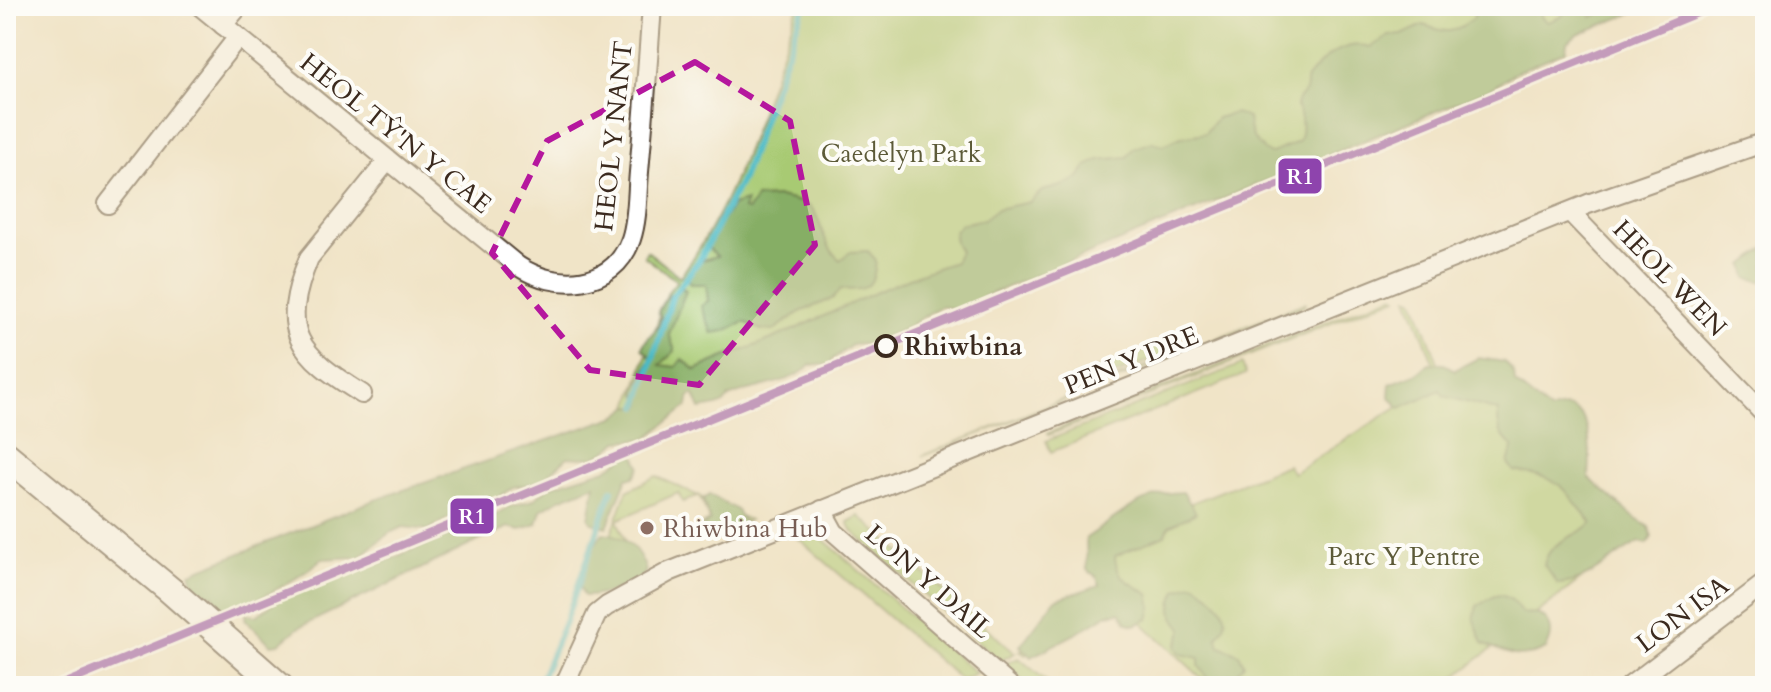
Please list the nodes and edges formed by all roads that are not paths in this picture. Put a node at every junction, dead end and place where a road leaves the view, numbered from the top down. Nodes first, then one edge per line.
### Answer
1 (200, 6) edge
2 (239, 6) edge
3 (652, 6) edge
4 (230, 31) junction
5 (1765, 142) edge
6 (388, 160) junction
7 (108, 204) dead end
8 (1570, 212) junction
9 (568, 283) joint
10 (362, 394) dead end
11 (1765, 415) edge
12 (6, 455) edge
13 (822, 510) junction
14 (1765, 583) edge
15 (279, 686) edge
16 (564, 686) edge
17 (1010, 686) edge
18 (1630, 686) edge

1 - 4 street, HEOL TŶ'N Y CAE
2 - 4 street
3 - 9 street, HEOL Y NANT
4 - 6 street, HEOL TŶ'N Y CAE
4 - 7 street
5 - 8 street, PEN Y DRE
6 - 9 street, HEOL TŶ'N Y CAE
6 - 10 street
8 - 11 street, HEOL WEN
8 - 13 street, PEN Y DRE
12 - 15 street
13 - 16 street, PEN Y DRE
13 - 17 street, LON Y DAIL
14 - 18 street, LON ISA

